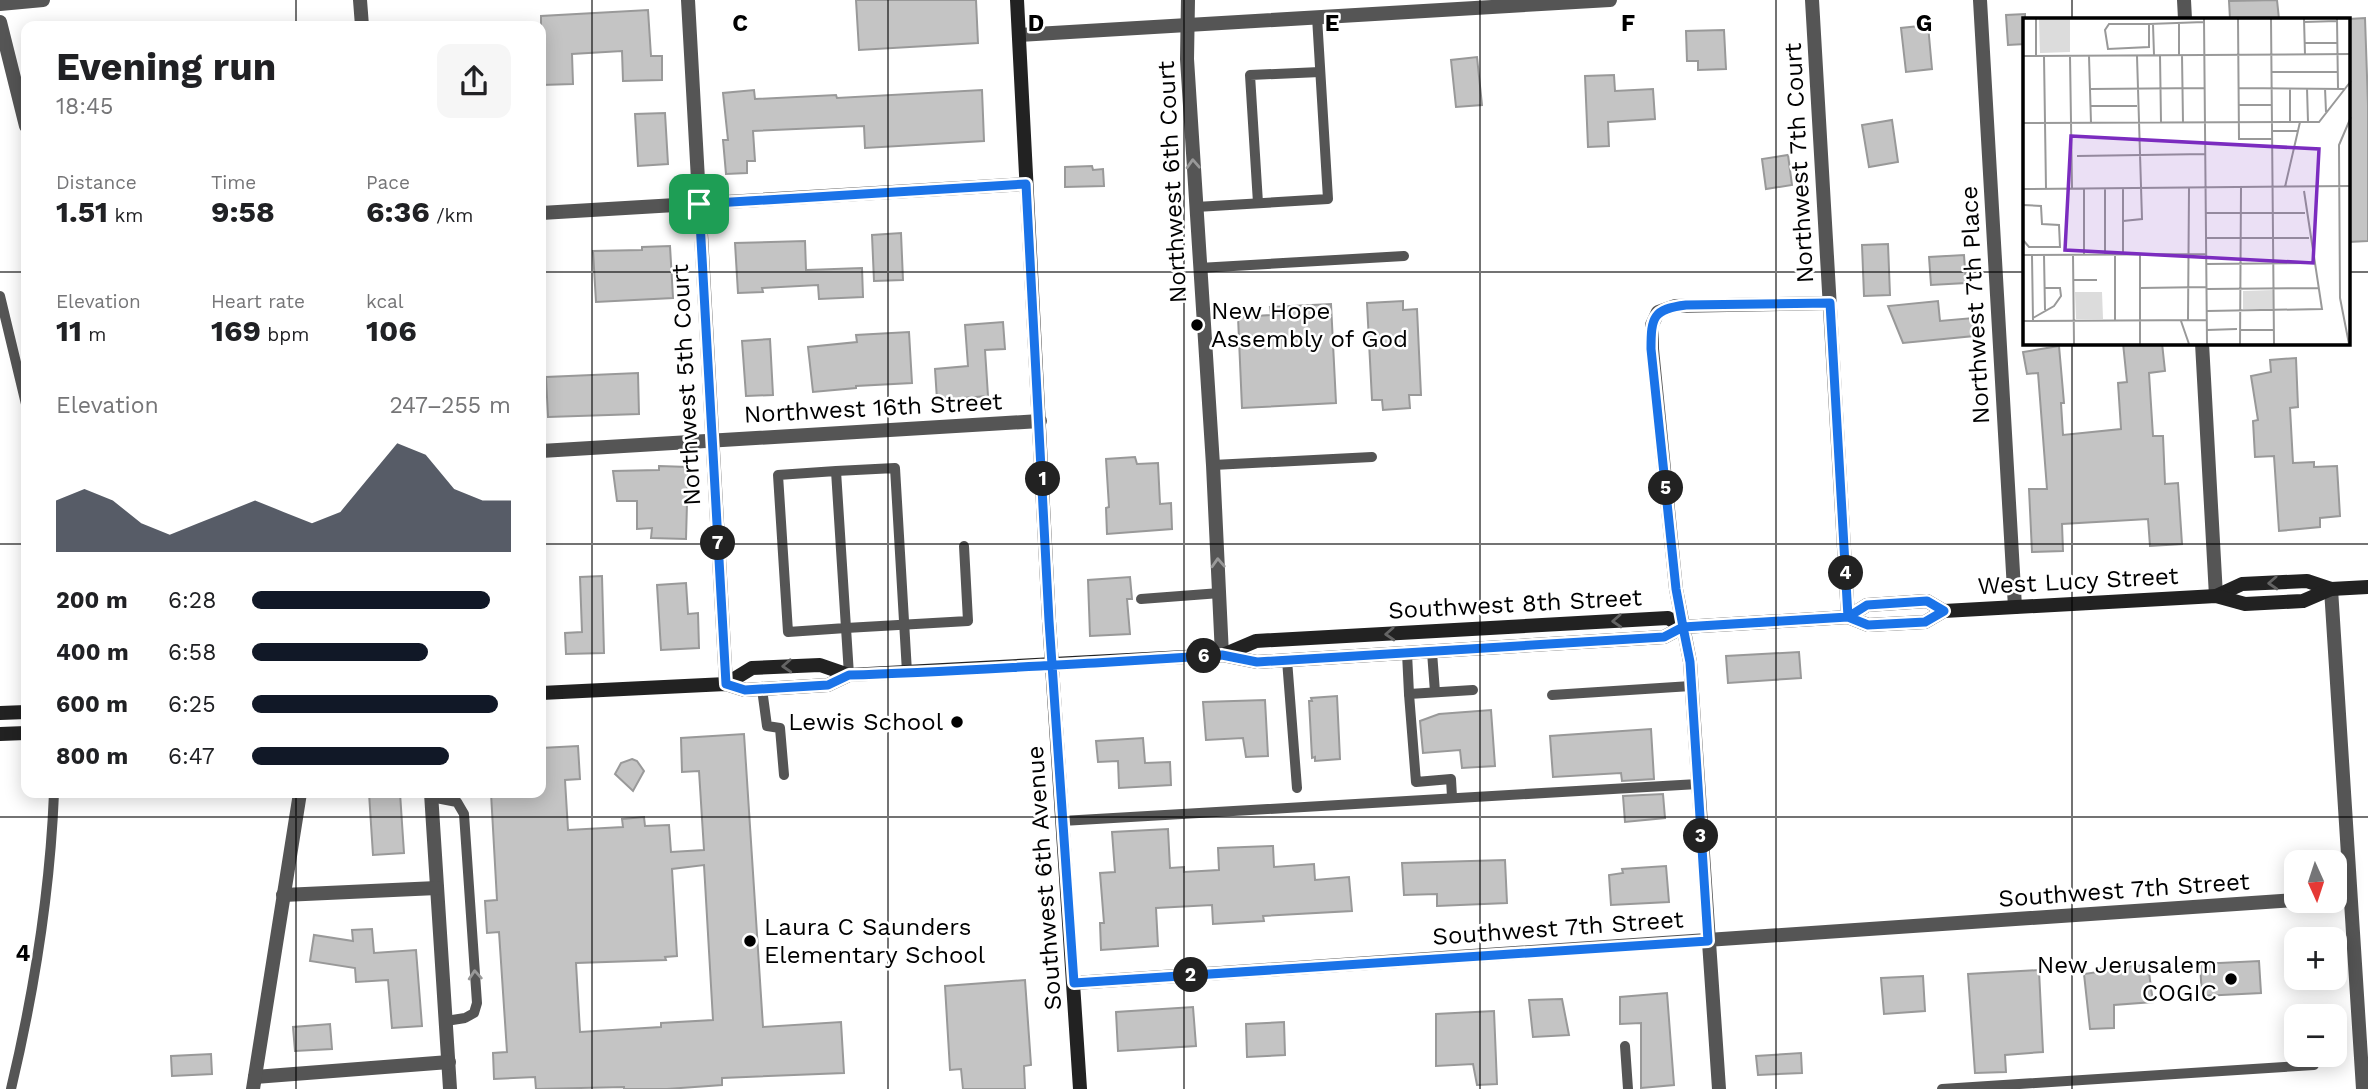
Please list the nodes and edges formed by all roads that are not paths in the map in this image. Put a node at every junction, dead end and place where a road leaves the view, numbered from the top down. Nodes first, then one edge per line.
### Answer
1 (43, 0) edge
2 (360, 0) edge
3 (688, 0) edge
4 (1017, 0) edge
5 (1188, 0) edge
6 (1610, 0) edge
7 (1812, 0) edge
8 (1980, 0) edge
9 (2184, 0) edge
10 (0, 4) edge
11 (1317, 17) junction
12 (2185, 18) edge
13 (362, 21) edge
14 (0, 22) edge
15 (1188, 24) junction
16 (1019, 35) junction
17 (1320, 72) junction
18 (21, 106) edge
19 (1026, 184) junction
20 (1258, 203) junction
21 (699, 204) junction
22 (1196, 207) junction
23 (546, 213) edge
24 (1404, 256) dead end
25 (1199, 268) junction
26 (0, 296) edge
27 (1830, 303) junction
28 (2202, 345) edge
29 (21, 383) edge
30 (1040, 421) junction
31 (712, 440) junction
32 (546, 451) edge
33 (1372, 457) dead end
34 (1213, 465) junction
35 (836, 471) junction
36 (964, 547) dead end
37 (2368, 587) edge
38 (2331, 589) junction
39 (1220, 593) junction
40 (2216, 596) junction
41 (1141, 599) dead end
42 (2015, 607) junction
43 (1944, 611) junction
44 (1848, 617) junction
45 (905, 625) junction
46 (1683, 627) junction
47 (846, 628) junction
48 (1432, 652) junction
49 (1407, 653) junction
50 (1222, 655) junction
51 (1287, 660) junction
52 (1053, 664) junction
53 (907, 672) junction
54 (849, 675) junction
55 (726, 684) junction
56 (1691, 686) junction
57 (762, 689) junction
58 (1474, 690) dead end
59 (1435, 692) junction
60 (546, 693) edge
61 (1409, 694) junction
62 (1552, 695) dead end
63 (21, 712) edge
64 (0, 713) edge
65 (21, 733) edge
66 (0, 734) edge
67 (784, 775) dead end
68 (1698, 784) junction
69 (1297, 788) dead end
70 (1452, 797) junction
71 (54, 798) edge
72 (299, 798) edge
73 (431, 798) edge
74 (442, 798) edge
75 (1062, 821) junction
76 (437, 888) junction
77 (283, 895) junction
78 (2284, 902) edge
79 (1708, 941) junction
80 (1074, 983) junction
81 (446, 1021) junction
82 (1625, 1046) dead end
83 (449, 1062) junction
84 (2284, 1067) edge
85 (254, 1083) edge
86 (10, 1089) edge
87 (450, 1089) edge
88 (1080, 1089) edge
89 (1628, 1089) edge
90 (1718, 1089) edge
91 (1942, 1089) edge
92 (2363, 1089) edge

1 - 10 street
2 - 13 street
3 - 21 street, Northwest 5th Court
4 - 16 street, Southwest 6th Avenue
5 - 15 street, Northwest 6th Court
6 - 11 street
7 - 27 street, Northwest 7th Court
8 - 42 street, Northwest 7th Place
9 - 12 street
11 - 15 street
11 - 17 lane
14 - 18 street
15 - 16 street
22 -> 15 street, Northwest 6th Court
16 - 19 street, Southwest 6th Avenue
17 - 20 lane
17 - 20 lane
19 - 21 street
19 - 30 street, Southwest 6th Avenue
20 - 22 lane
21 - 23 street
21 - 31 street, Northwest 5th Court
22 - 25 street, Northwest 6th Court
24 - 25 lane
25 - 34 street, Northwest 6th Court
26 - 29 lane
27 - 44 street, Northwest 7th Court
27 - 46 street
28 - 40 street
30 - 31 street, Northwest 16th Street
30 - 52 street, Southwest 6th Avenue
31 - 32 street, Northwest 16th Street
31 - 55 street, Northwest 5th Court
33 - 34 lane
39 -> 34 street, Northwest 6th Court
35 - 45 lane
35 - 47 lane
35 - 47 lane
36 - 45 lane
37 - 38 street, West Lucy Street
38 - 40 street, West Lucy Street
38 - 92 street
39 - 41 lane
39 - 50 street, Northwest 6th Court
40 - 42 street, West Lucy Street
42 - 43 street, West Lucy Street
43 - 44 street, West Lucy Street
43 - 44 street, West Lucy Street
44 - 46 street, West Lucy Street
45 - 47 lane
45 - 53 lane
46 - 48 street, Southwest 8th Street
46 -> 50 street, Southwest 8th Street
46 - 56 street
47 - 54 lane
48 - 49 street, Southwest 8th Street
48 - 59 lane
49 - 51 street, Southwest 8th Street
49 - 61 lane
50 - 51 street, Southwest 8th Street
50 - 52 street, Southwest 8th Street
51 - 69 lane
52 - 53 street, Southwest 8th Street
52 - 75 street, Southwest 6th Avenue
53 - 54 street, Southwest 8th Street
54 -> 55 street, Southwest 8th Street
54 - 57 street, Southwest 8th Street
55 - 57 street, Southwest 8th Street
55 - 60 street, Southwest 8th Street
56 - 62 lane
56 - 68 street
57 - 67 lane
58 - 59 lane
59 - 61 lane
61 - 70 lane
63 - 64 street
65 - 66 street
68 - 70 lane
68 - 79 street
70 - 75 lane
71 - 86 lane
72 - 77 street
73 - 76 street
81 -> 74 lane
75 - 80 street, Southwest 6th Avenue
76 - 77 street
76 - 81 street
77 - 85 street
78 - 79 street, Southwest 7th Street
79 - 80 street, Southwest 7th Street
79 - 90 street
80 - 88 street, Southwest 6th Avenue
81 - 83 street
82 - 89 lane
83 - 85 street
83 - 87 street
84 - 91 lane

